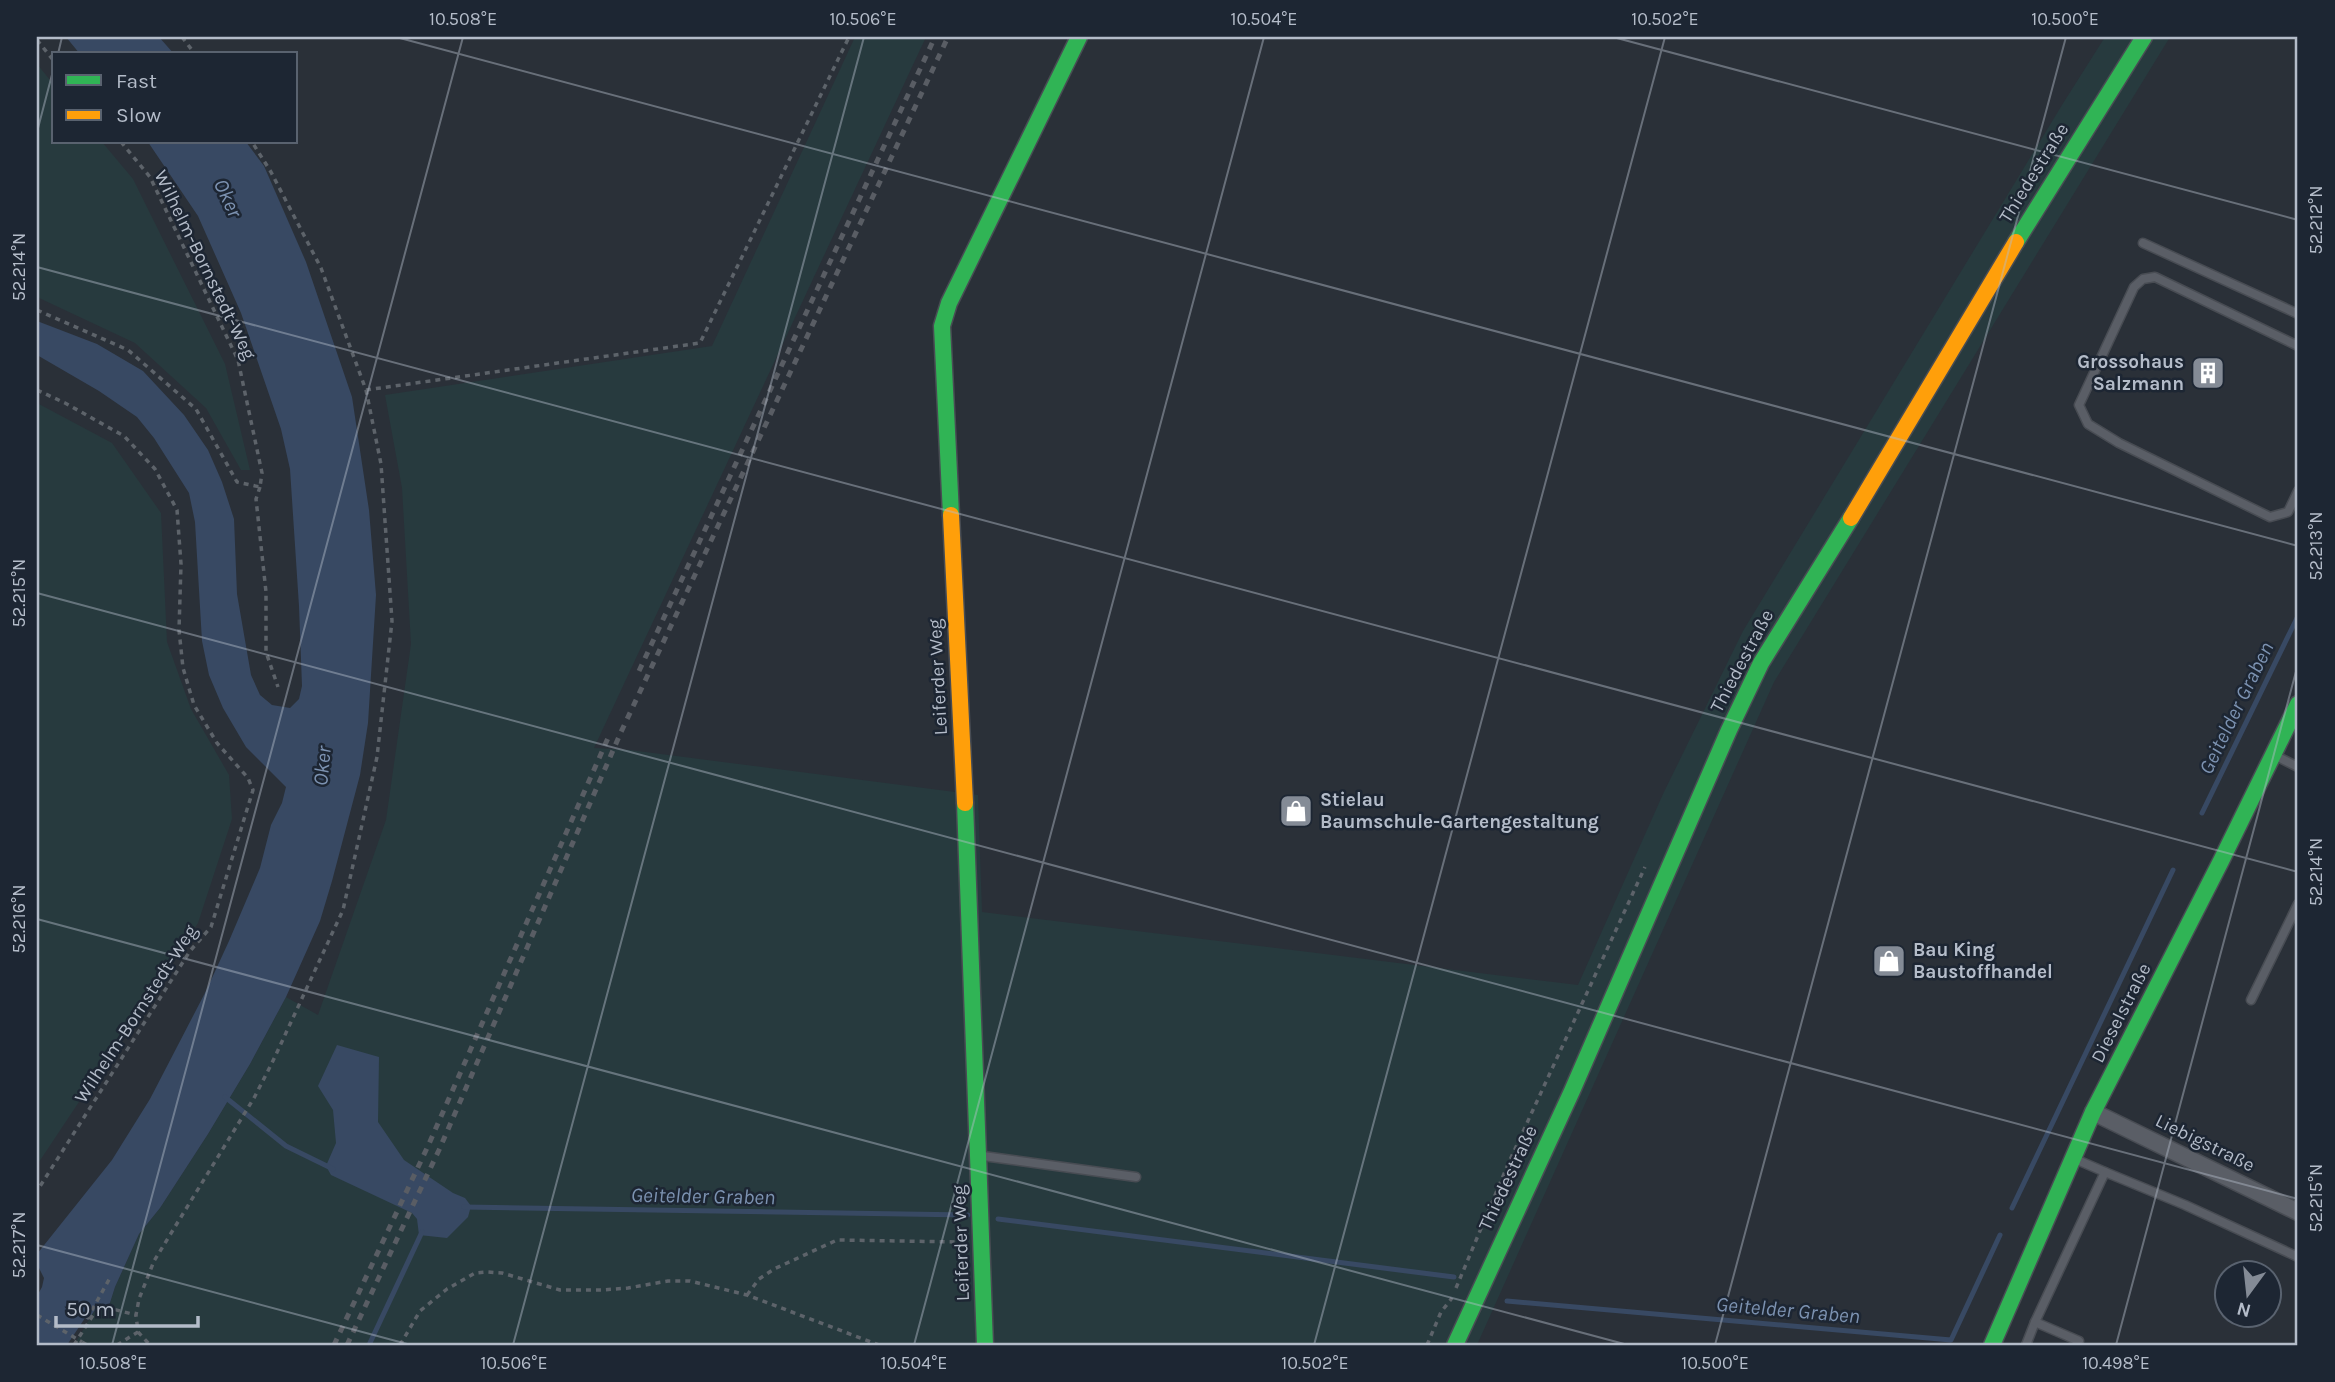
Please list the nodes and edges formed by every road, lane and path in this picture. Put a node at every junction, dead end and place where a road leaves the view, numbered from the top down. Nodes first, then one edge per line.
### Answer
1 (183, 37) edge
2 (849, 37) edge
3 (1079, 37) edge
4 (2144, 37) edge
5 (37, 40) edge
6 (194, 52) edge
7 (52, 59) edge
8 (123, 144) edge
9 (253, 144) edge
10 (2143, 243) dead end
11 (37, 310) edge
12 (2298, 314) edge
13 (2298, 346) edge
14 (37, 390) edge
15 (366, 390) junction
16 (260, 487) junction
17 (2298, 491) edge
18 (278, 687) dead end
19 (2298, 704) edge
20 (2274, 755) junction
21 (2298, 768) edge
22 (2298, 904) edge
23 (2251, 1000) dead end
24 (2093, 1112) junction
25 (979, 1155) junction
26 (2072, 1158) junction
27 (2105, 1172) junction
28 (1136, 1177) dead end
29 (37, 1191) edge
30 (2298, 1212) edge
31 (982, 1243) junction
32 (2298, 1257) edge
33 (110, 1276) dead end
34 (747, 1294) junction
35 (37, 1315) edge
36 (136, 1315) junction
37 (87, 1319) dead end
38 (2035, 1322) junction
39 (138, 1332) junction
40 (74, 1345) edge
41 (87, 1345) edge
42 (117, 1345) edge
43 (150, 1345) edge
44 (400, 1345) edge
45 (879, 1345) edge
46 (985, 1345) edge
47 (1455, 1345) edge
48 (1992, 1345) edge
49 (2026, 1345) edge
50 (2077, 1345) edge

1 - 6 path
2 - 15 path
3 - 25 street, Leiferder Weg
4 - 47 street, Thiedestraße
5 - 7 path
8 - 16 path, Wilhelm-Bornstedt-Weg
9 - 15 path
10 - 12 lane
11 - 16 path
13 - 17 lane
14 - 29 path, Wilhelm-Bornstedt-Weg
15 - 36 path
16 - 18 path, Wilhelm-Bornstedt-Weg
19 - 20 street, Dieselstraße
20 - 21 lane
20 - 24 street, Dieselstraße
22 - 23 lane
24 - 26 street, Dieselstraße
24 - 30 street, Liebigstraße
25 - 28 lane
25 - 31 street, Leiferder Weg
26 - 27 lane
26 - 48 street, Dieselstraße
27 - 32 lane
27 - 38 lane
31 - 34 path
31 - 46 street, Leiferder Weg
33 - 37 path
34 - 44 path
34 - 45 path
35 - 41 path, bridge
36 - 39 path
36 - 40 path
38 - 49 lane
38 - 50 lane
39 - 42 path
39 - 43 path

